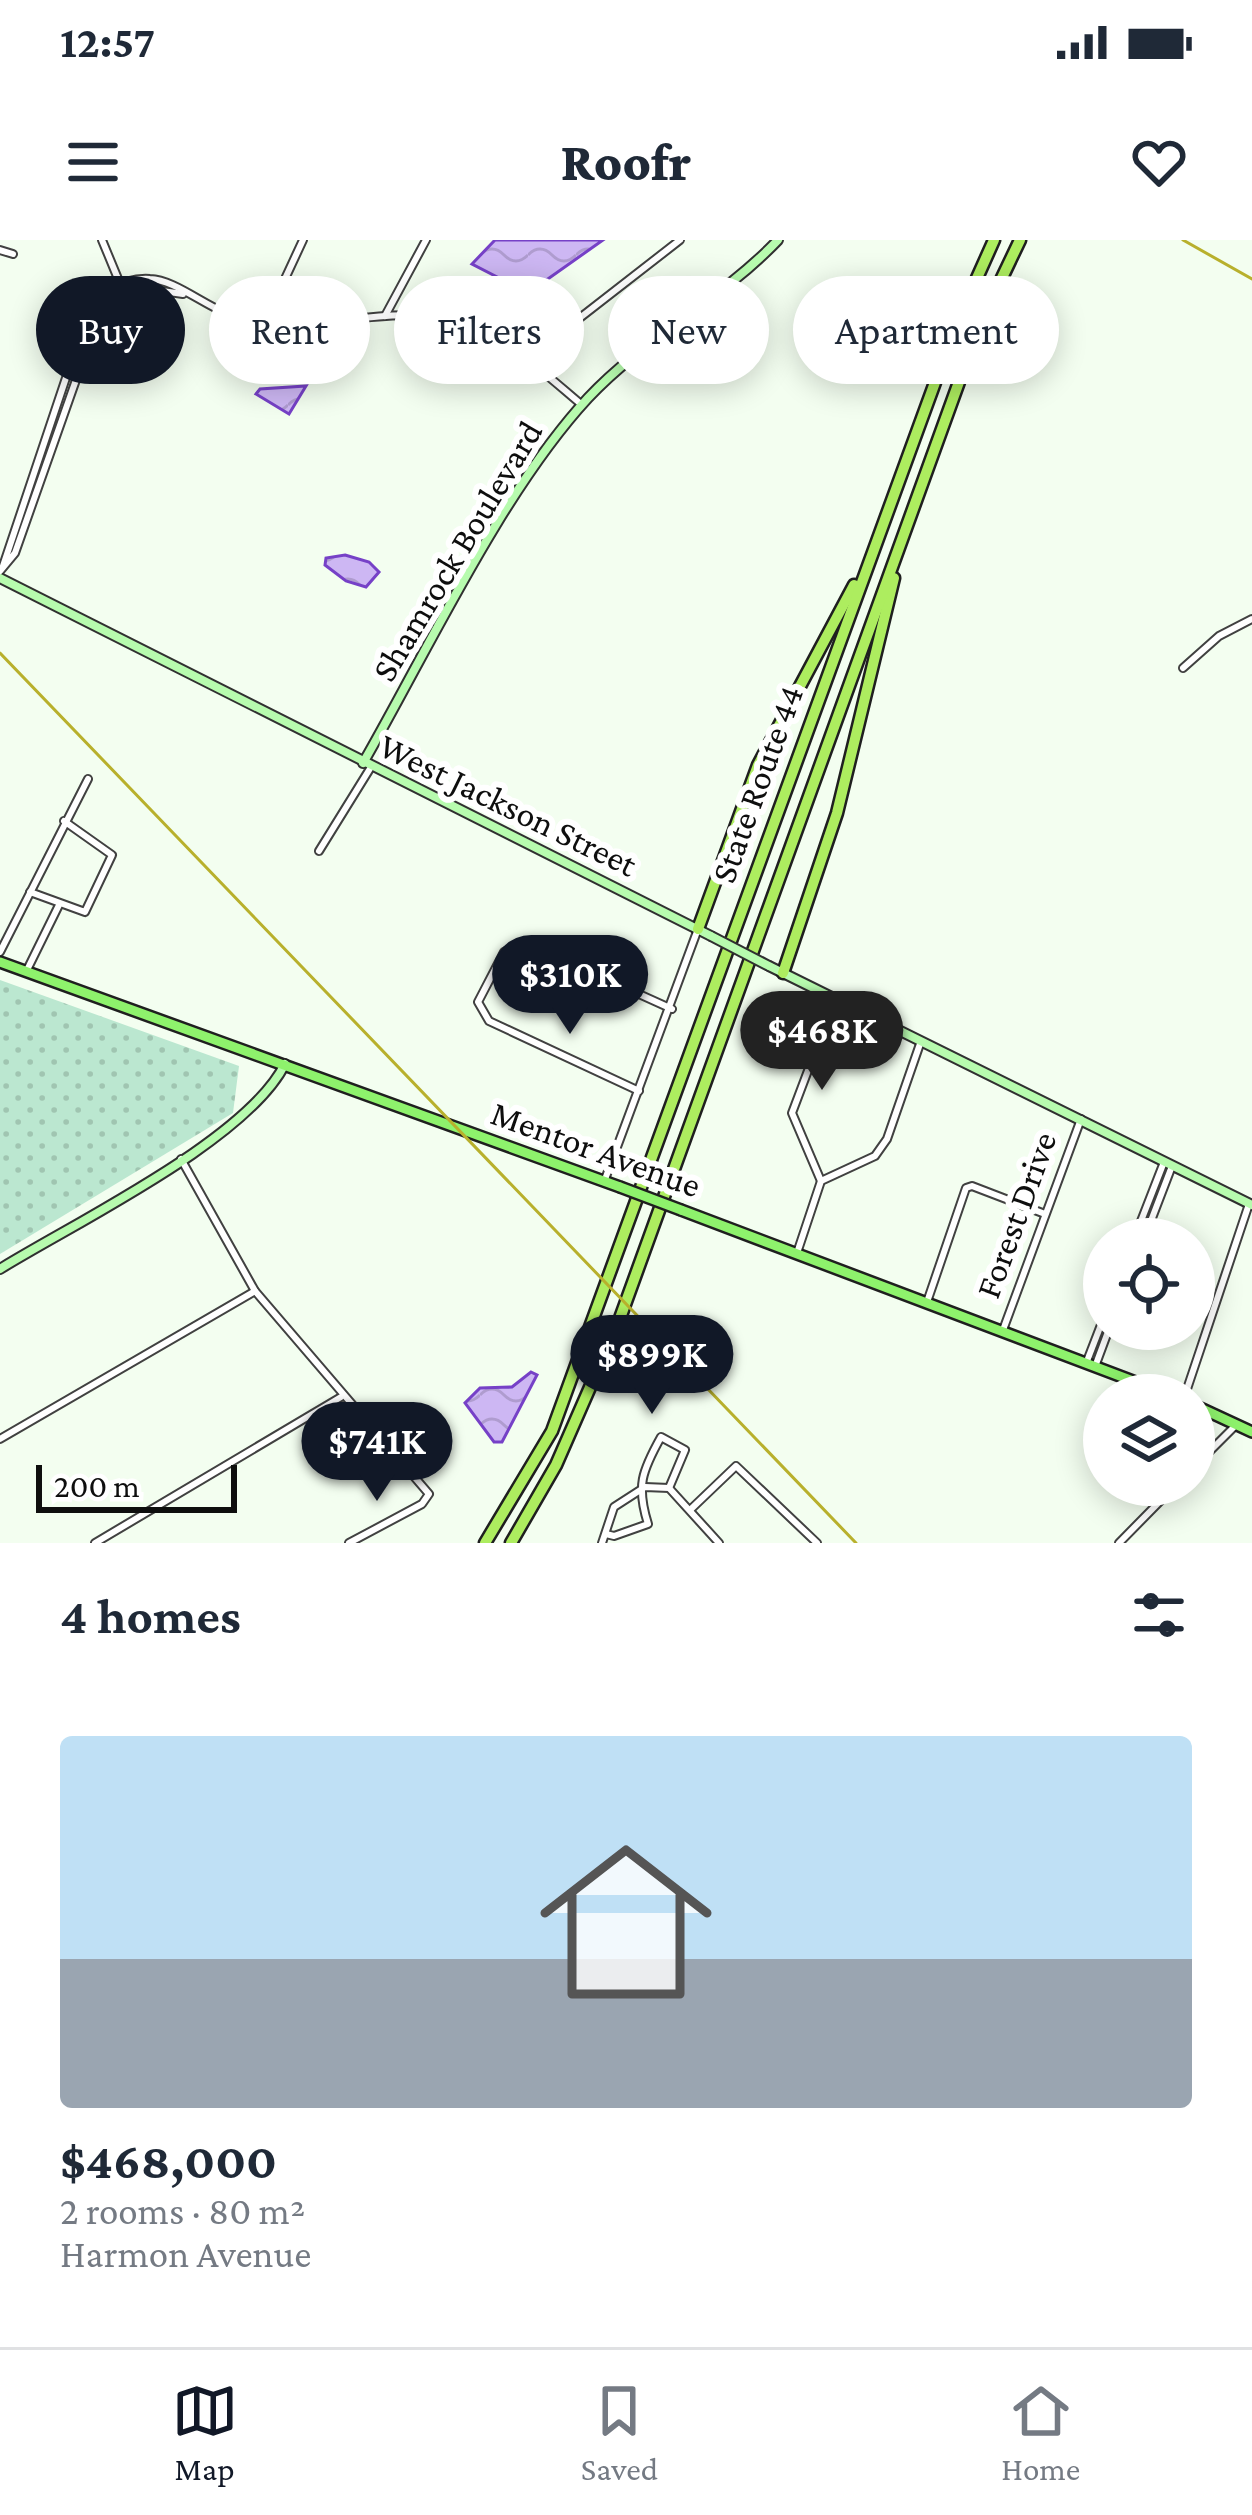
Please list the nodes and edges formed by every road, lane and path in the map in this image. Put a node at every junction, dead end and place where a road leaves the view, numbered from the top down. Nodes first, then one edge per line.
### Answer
1 (102, 240) edge
2 (303, 240) edge
3 (426, 240) edge
4 (680, 240) edge
5 (778, 240) edge
6 (994, 240) edge
7 (1020, 240) edge
8 (0, 250) edge
9 (13, 254) dead end
10 (117, 276) edge
11 (286, 276) edge
12 (584, 315) edge
13 (385, 317) junction
14 (394, 317) edge
15 (370, 318) edge
16 (64, 384) edge
17 (557, 384) edge
18 (582, 405) junction
19 (906, 526) junction
20 (875, 544) junction
21 (1, 572) edge
22 (1252, 619) edge
23 (1183, 668) dead end
24 (367, 765) junction
25 (88, 778) dead end
26 (64, 820) junction
27 (319, 851) dead end
28 (29, 892) junction
29 (59, 904) junction
30 (698, 929) junction
31 (0, 952) edge
32 (0, 962) edge
33 (26, 971) junction
34 (783, 973) junction
35 (835, 999) junction
36 (672, 1009) junction
37 (921, 1041) junction
38 (285, 1064) junction
39 (640, 1091) junction
40 (1081, 1120) junction
41 (181, 1159) junction
42 (1168, 1164) junction
43 (604, 1181) junction
44 (821, 1181) junction
45 (1251, 1205) edge
46 (1045, 1214) junction
47 (1144, 1218) edge
48 (1151, 1218) edge
49 (797, 1253) junction
50 (0, 1269) edge
51 (255, 1292) junction
52 (927, 1302) junction
53 (1003, 1330) junction
54 (1095, 1350) edge
55 (1098, 1350) edge
56 (1092, 1362) junction
57 (1120, 1374) edge
58 (1191, 1374) edge
59 (340, 1397) junction
60 (1215, 1415) edge
61 (1236, 1424) junction
62 (1252, 1432) edge
63 (0, 1439) edge
64 (1215, 1446) edge
65 (669, 1488) junction
66 (638, 1491) junction
67 (1155, 1506) edge
68 (690, 1510) junction
69 (604, 1538) edge
70 (95, 1543) edge
71 (350, 1543) edge
72 (485, 1543) edge
73 (511, 1543) edge
74 (719, 1543) edge
75 (817, 1543) edge
76 (1119, 1543) edge

1 - 10 street
2 - 11 street
3 - 13 street
4 - 12 street
5 - 18 street, Shamrock Boulevard
6 - 20 highway, State Route 44
7 - 19 highway, State Route 44
8 - 9 street
13 - 14 street
13 - 15 street
16 - 21 street
17 - 18 street
18 - 24 street, Shamrock Boulevard
19 - 34 highway
19 - 73 highway, State Route 44
20 - 30 highway
20 - 72 highway, State Route 44
21 - 24 street, West Jackson Street
22 - 23 street
24 - 27 street
24 - 30 street, West Jackson Street
25 - 26 street
26 - 28 street
26 - 29 street
28 - 29 street
28 - 31 street
29 - 33 street
30 - 34 street, West Jackson Street, bridge
30 - 36 street
32 - 33 main road, Mentor Avenue
33 - 38 main road, Mentor Avenue
34 - 35 street, West Jackson Street
35 - 37 street, West Jackson Street
35 - 44 street
36 - 39 street
36 - 39 street
37 - 40 street, West Jackson Street
37 - 44 street
38 - 41 street
38 - 43 main road, Mentor Avenue
39 - 43 street
40 - 42 street, West Jackson Street
40 - 46 street, Forest Drive
41 - 50 street
41 - 51 street
42 - 45 street, West Jackson Street
42 - 47 street
42 - 48 street
43 - 49 main road, Mentor Avenue, bridge
44 - 49 street
45 - 58 street
46 - 52 street
46 - 53 street, Forest Drive
49 - 52 main road, Mentor Avenue
51 - 59 street
51 - 63 street
52 - 53 main road, Mentor Avenue
53 - 56 main road, Mentor Avenue
54 - 56 street
55 - 56 street
56 - 57 main road, Mentor Avenue
59 - 70 street
59 - 71 street
60 - 61 main road
61 - 62 main road
61 - 64 street
65 - 66 street
65 - 66 street
65 - 68 street
66 - 69 street
66 - 69 street
67 - 76 street
68 - 74 street
68 - 75 street

